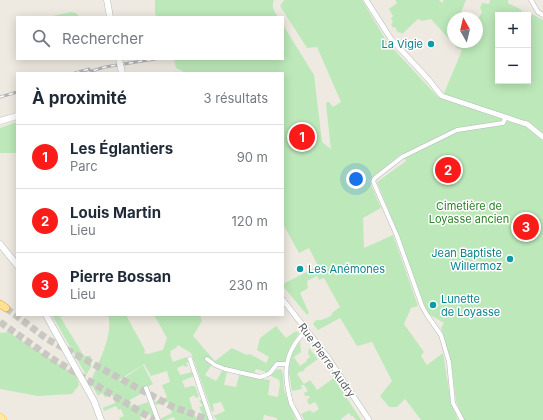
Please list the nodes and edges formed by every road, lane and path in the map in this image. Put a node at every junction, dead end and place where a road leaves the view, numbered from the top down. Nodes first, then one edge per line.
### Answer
1 (108, 0) edge
2 (366, 0) edge
3 (531, 0) edge
4 (543, 15) edge
5 (110, 16) edge
6 (119, 60) edge
7 (122, 72) edge
8 (16, 116) edge
9 (506, 117) junction
10 (0, 121) edge
11 (543, 137) edge
12 (0, 244) edge
13 (16, 263) edge
14 (284, 301) edge
15 (47, 316) edge
16 (307, 330) junction
17 (190, 359) dead end
18 (207, 359) dead end
19 (286, 364) junction
20 (146, 388) dead end
21 (0, 417) edge
22 (3, 420) edge
23 (101, 420) edge
24 (158, 420) edge
25 (211, 420) edge
26 (300, 420) edge
27 (369, 420) edge
28 (462, 420) edge

1 - 5 main road
2 - 9 street
3 - 4 street
6 - 7 main road, bridge
8 - 10 main road
9 - 11 street
9 - 28 street
12 - 13 main road
14 - 16 street, Rue Pierre Audry
15 - 23 main road
16 - 19 street
16 - 27 street, Rue Pierre Audry
17 - 25 street
18 - 19 street
19 - 26 street
20 - 24 street
21 - 22 main road

